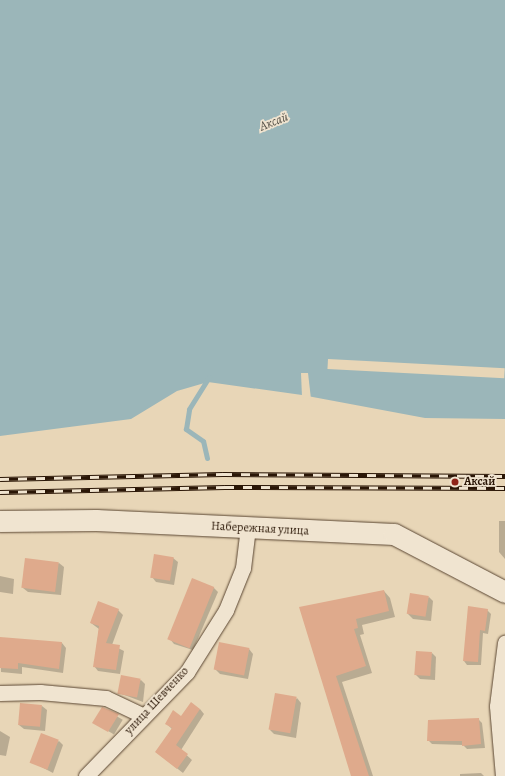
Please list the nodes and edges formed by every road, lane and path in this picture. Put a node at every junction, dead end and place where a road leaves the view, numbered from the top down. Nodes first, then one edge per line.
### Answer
1 (0, 521) edge
2 (248, 530) junction
3 (505, 592) edge
4 (505, 643) edge
5 (0, 693) edge
6 (144, 716) junction
7 (86, 776) edge
8 (503, 776) edge

1 - 2 street, Набережная улица
2 - 3 street, Набережная улица
2 - 6 street, улица Шевченко
4 - 8 street
5 - 6 street
6 - 7 street, улица Шевченко

